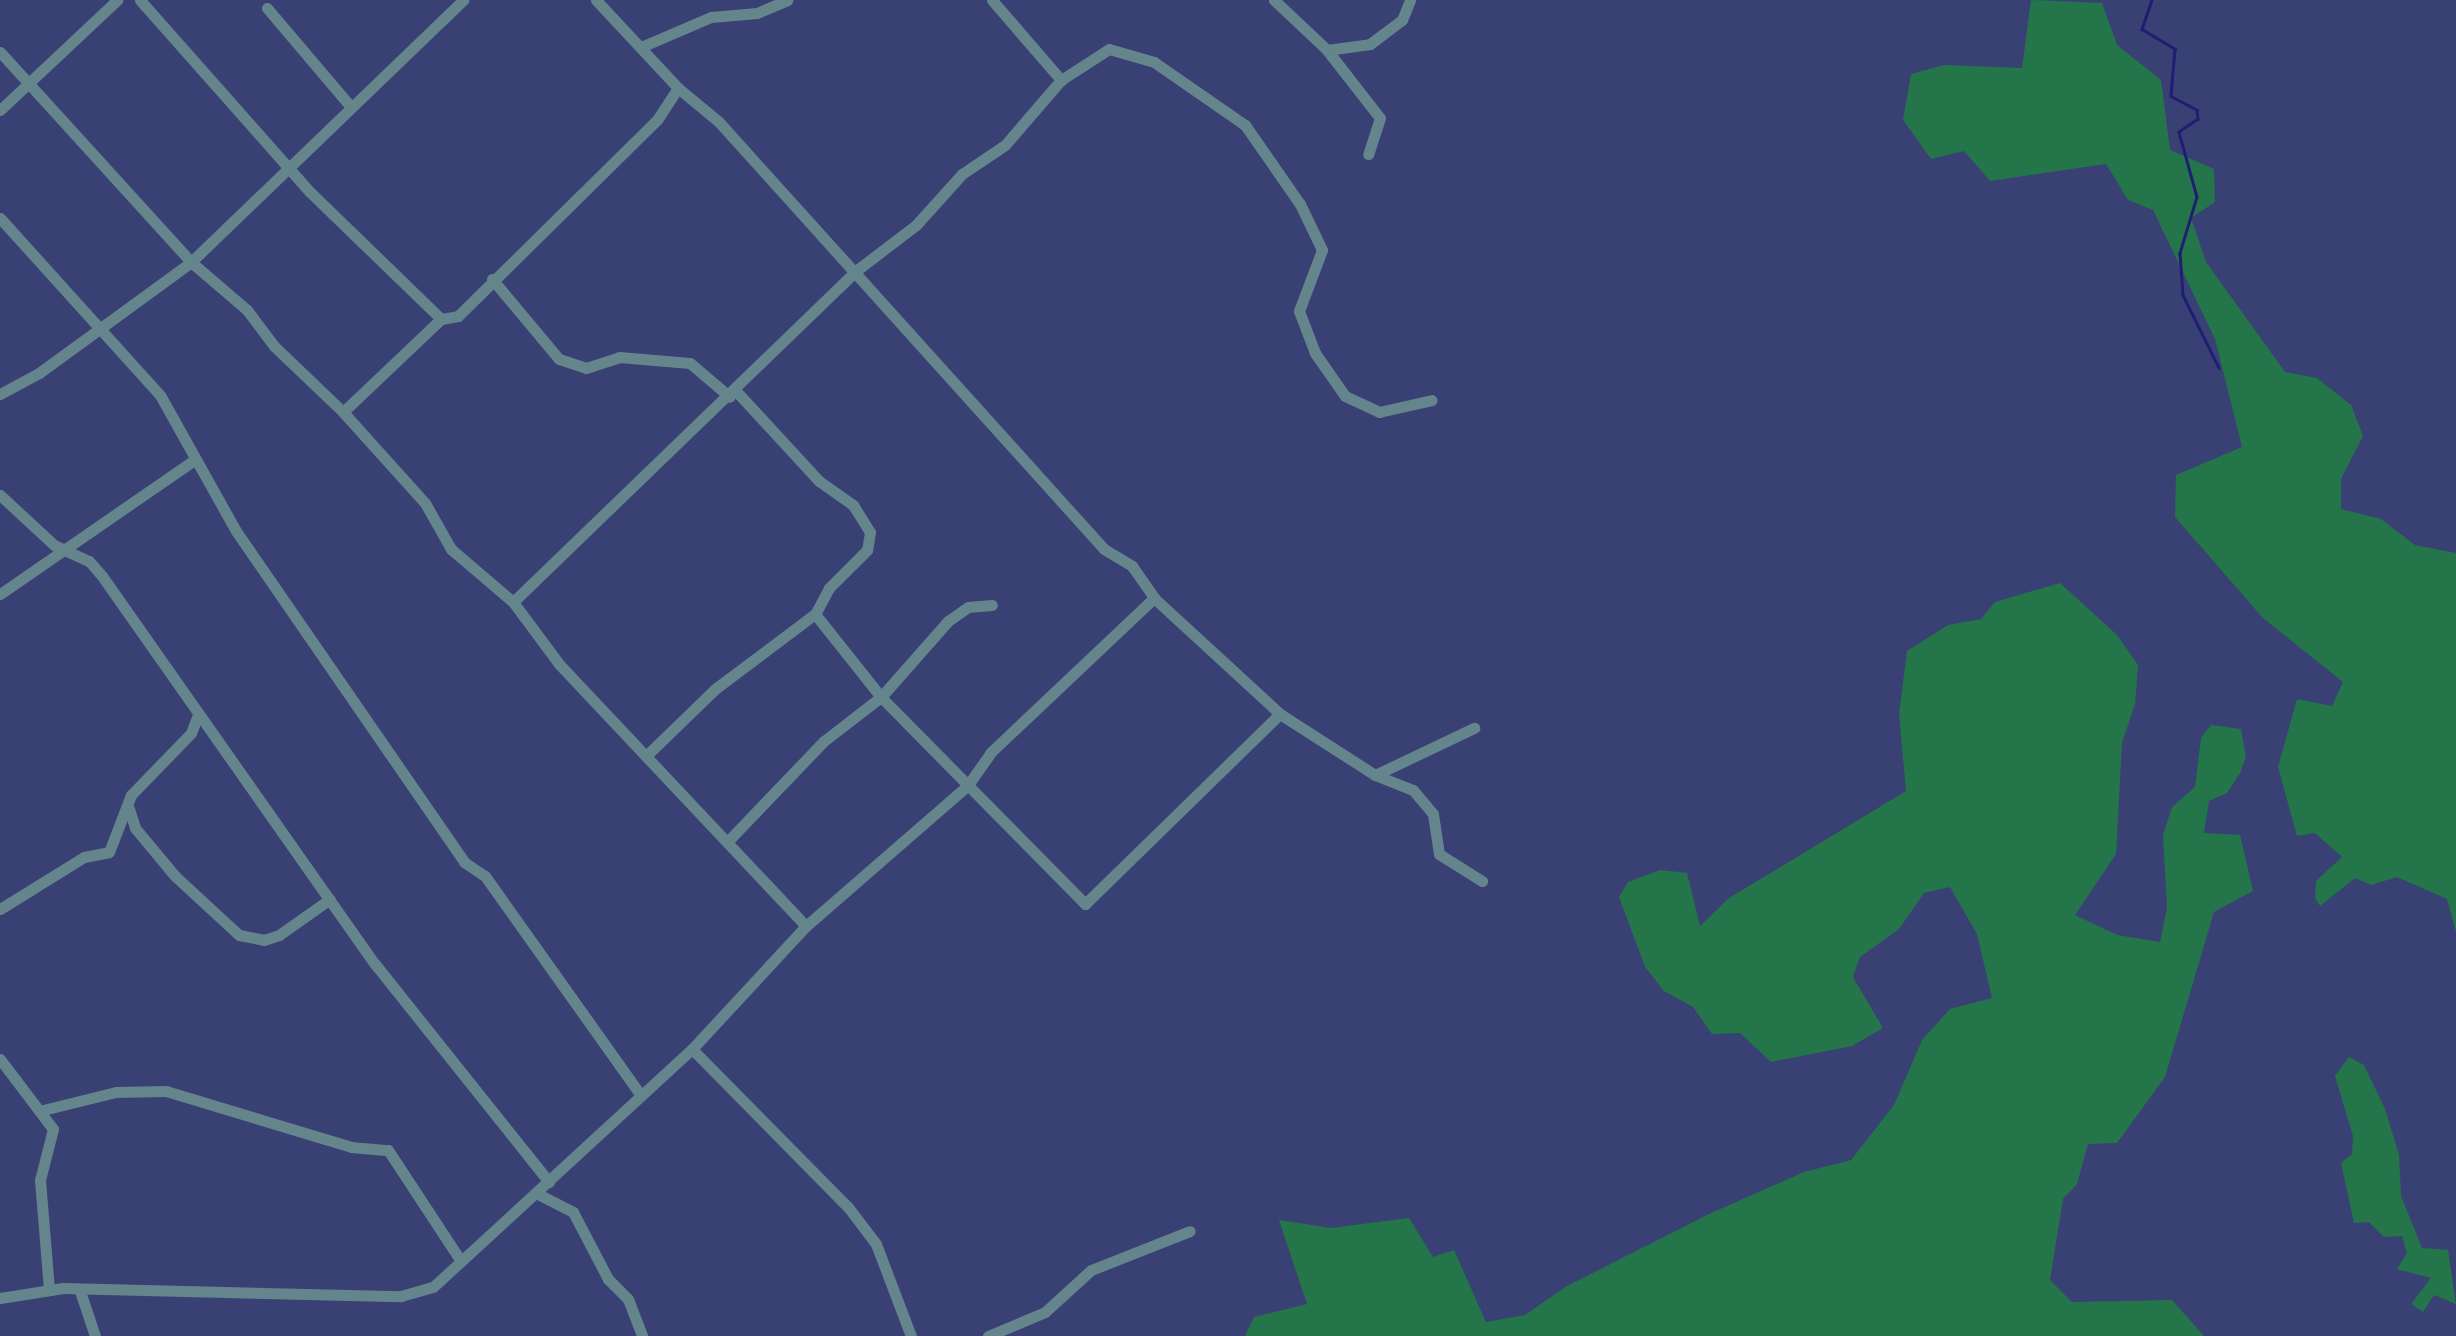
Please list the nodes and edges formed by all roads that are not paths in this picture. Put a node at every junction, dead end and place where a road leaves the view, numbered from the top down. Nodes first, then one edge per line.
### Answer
1 (118, 0) edge
2 (140, 0) edge
3 (463, 0) edge
4 (596, 0) edge
5 (750, 0) edge
6 (788, 0) edge
7 (992, 0) edge
8 (1274, 0) edge
9 (1410, 0) edge
10 (268, 3) edge
11 (757, 13) junction
12 (641, 47) junction
13 (1327, 50) junction
14 (0, 52) edge
15 (1061, 80) junction
16 (29, 82) junction
17 (678, 88) junction
18 (351, 107) junction
19 (0, 110) edge
20 (1368, 154) dead end
21 (288, 167) junction
22 (0, 218) edge
23 (191, 262) junction
24 (858, 270) junction
25 (492, 279) junction
26 (441, 319) junction
27 (105, 328) junction
28 (0, 394) edge
29 (733, 394) junction
30 (1432, 400) dead end
31 (342, 412) junction
32 (193, 461) junction
33 (0, 495) edge
34 (64, 549) junction
35 (0, 594) edge
36 (1154, 598) junction
37 (513, 602) junction
38 (992, 605) dead end
39 (815, 614) junction
40 (882, 696) junction
41 (1280, 714) junction
42 (198, 716) junction
43 (1474, 728) dead end
44 (648, 754) junction
45 (1375, 775) junction
46 (968, 785) junction
47 (128, 808) junction
48 (728, 842) junction
49 (1482, 881) dead end
50 (330, 899) junction
51 (0, 908) edge
52 (806, 926) junction
53 (692, 1049) junction
54 (0, 1059) edge
55 (639, 1093) junction
56 (42, 1110) junction
57 (549, 1182) junction
58 (536, 1194) junction
59 (1190, 1231) dead end
60 (461, 1261) junction
61 (49, 1288) junction
62 (80, 1291) junction
63 (0, 1298) edge
64 (95, 1336) edge
65 (642, 1336) edge
66 (911, 1336) edge
67 (988, 1336) edge

1 - 16 street
2 - 21 street
3 - 18 street
4 - 12 street
5 - 11 street
6 - 11 street
7 - 15 street
8 - 13 street
9 - 13 street
10 - 18 street
11 - 12 street
12 - 17 street
13 - 20 street
14 - 16 street
15 - 24 street
15 - 30 street
16 - 19 street
16 - 23 street
17 - 24 street
17 - 25 street
18 - 21 street
21 - 23 street
21 - 26 street
22 - 27 street
23 - 27 street
23 - 31 street
24 - 29 street
24 - 36 street
25 - 26 street
25 - 29 street
26 - 31 street
27 - 28 street
27 - 32 street
29 - 37 street
29 - 39 street
31 - 37 street
32 - 34 street
32 - 55 street
33 - 34 street
34 - 35 street
34 - 42 street
36 - 41 street
36 - 46 street
37 - 44 street
38 - 40 street
39 - 40 street
39 - 44 street
40 - 46 street
40 - 48 street
41 - 45 street
41 - 46 street
42 - 47 street
42 - 50 street
43 - 45 street
44 - 48 street
45 - 49 street
46 - 52 street
47 - 50 street
47 - 51 street
48 - 52 street
50 - 57 street
52 - 53 street
53 - 55 street
53 - 66 street
54 - 56 street
55 - 57 street
56 - 60 street
56 - 61 street
57 - 58 street
58 - 60 street
58 - 65 street
59 - 67 street
60 - 62 street
61 - 62 street
61 - 63 street
62 - 64 street

